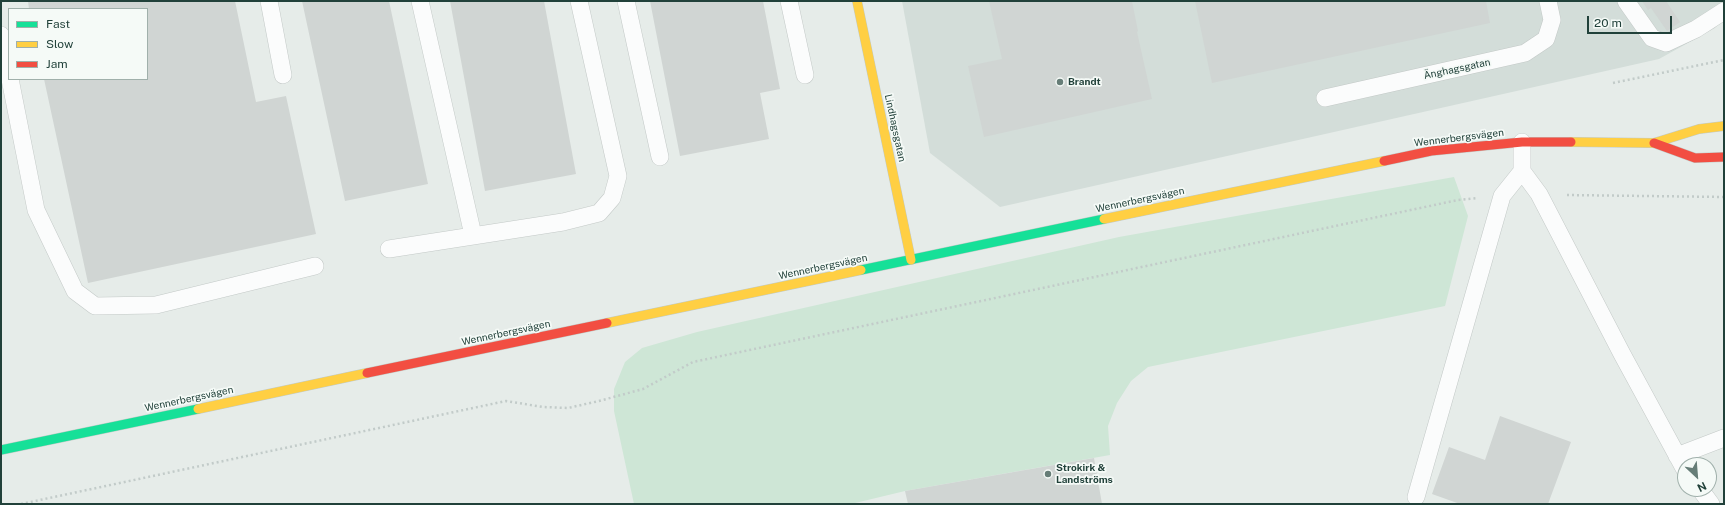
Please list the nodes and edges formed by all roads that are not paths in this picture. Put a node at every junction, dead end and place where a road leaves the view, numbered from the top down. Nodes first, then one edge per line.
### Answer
1 (269, 1) edge
2 (420, 1) edge
3 (579, 1) edge
4 (626, 1) edge
5 (789, 1) edge
6 (857, 1) edge
7 (1548, 1) edge
8 (1626, 1) edge
9 (1724, 11) edge
10 (1, 35) edge
11 (8, 69) edge
12 (283, 75) dead end
13 (805, 75) dead end
14 (10, 80) edge
15 (1325, 98) dead end
16 (1724, 126) edge
17 (1522, 142) junction
18 (1654, 143) junction
19 (660, 157) dead end
20 (1724, 157) edge
21 (1522, 171) junction
22 (473, 236) junction
23 (389, 249) dead end
24 (911, 260) junction
25 (315, 266) dead end
26 (1724, 438) edge
27 (1, 450) edge
28 (1678, 457) edge
29 (1691, 457) edge
30 (1416, 497) dead end

1 - 12 lane
2 - 22 lane
3 - 22 lane
4 - 19 lane
5 - 13 lane
6 - 24 street, Lindhagsgatan
7 - 15 lane, Änghagsgatan
8 - 9 lane
10 - 11 lane
14 - 25 lane
16 - 18 street, Wennerbergsvägen
17 - 18 street, Wennerbergsvägen
17 - 21 lane
17 - 24 street, Wennerbergsvägen
18 - 20 street, Wennerbergsvägen
21 - 28 lane
21 - 30 lane
22 - 23 lane
24 - 27 street, Wennerbergsvägen
26 - 29 lane

